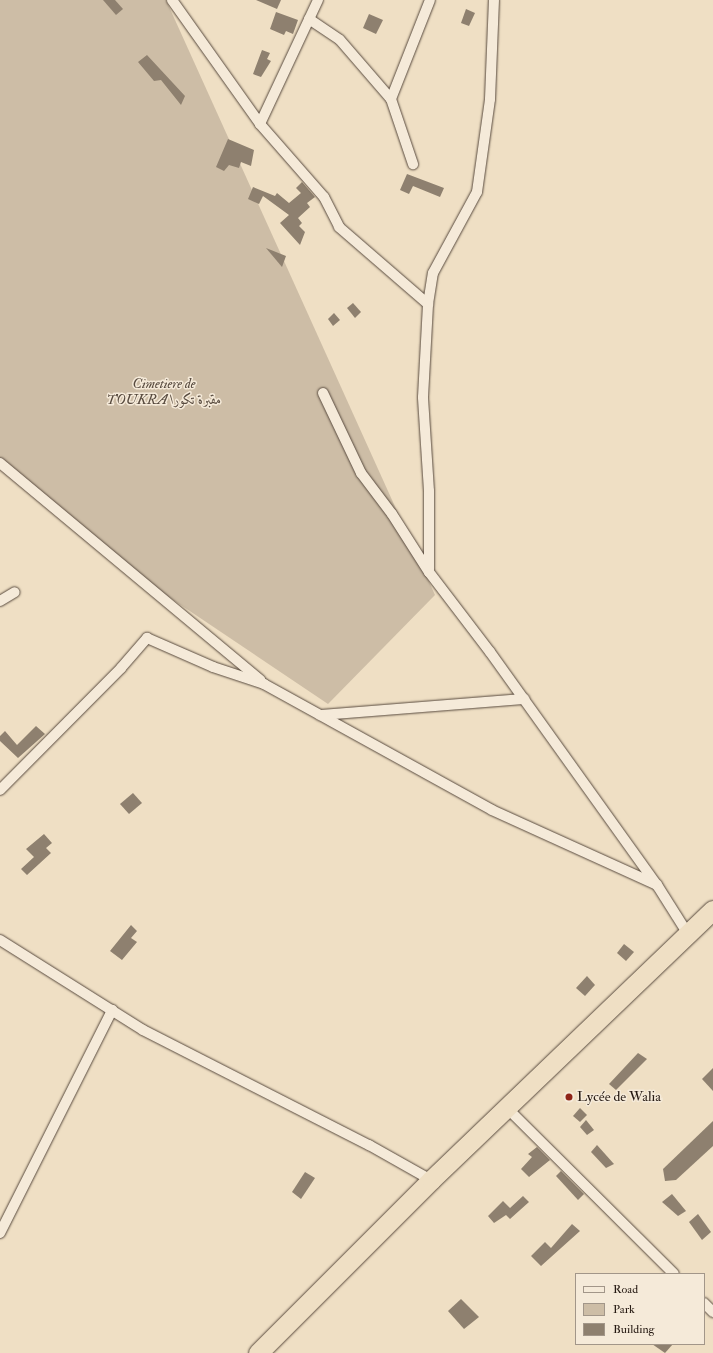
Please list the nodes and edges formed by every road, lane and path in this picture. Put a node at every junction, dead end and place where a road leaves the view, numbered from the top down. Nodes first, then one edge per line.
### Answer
1 (172, 0) edge
2 (318, 0) edge
3 (430, 0) edge
4 (494, 0) edge
5 (309, 19) junction
6 (391, 99) junction
7 (260, 124) junction
8 (413, 164) dead end
9 (428, 304) junction
10 (323, 393) dead end
11 (0, 463) edge
12 (429, 572) junction
13 (15, 592) dead end
14 (0, 601) edge
15 (264, 684) junction
16 (524, 699) junction
17 (320, 715) junction
18 (0, 790) edge
19 (657, 885) junction
20 (713, 910) edge
21 (688, 934) junction
22 (0, 940) edge
23 (112, 1010) junction
24 (507, 1108) junction
25 (431, 1180) junction
26 (2, 1221) edge
27 (0, 1232) edge
28 (673, 1273) edge
29 (705, 1304) edge
30 (713, 1312) edge
31 (258, 1353) edge

1 - 7 street
2 - 5 street
3 - 6 street
4 - 9 street
5 - 6 street
5 - 7 street
6 - 8 street
7 - 9 street
9 - 12 street
10 - 12 street
11 - 15 street
12 - 16 street
13 - 14 street
15 - 17 street
15 - 18 street
16 - 17 street
16 - 19 street
17 - 19 street
19 - 21 street
20 - 21 highway
21 - 24 highway
22 - 23 street
23 - 25 street
23 - 26 street
24 - 25 highway
24 - 28 street
25 - 31 highway
26 - 27 street
29 - 30 street

